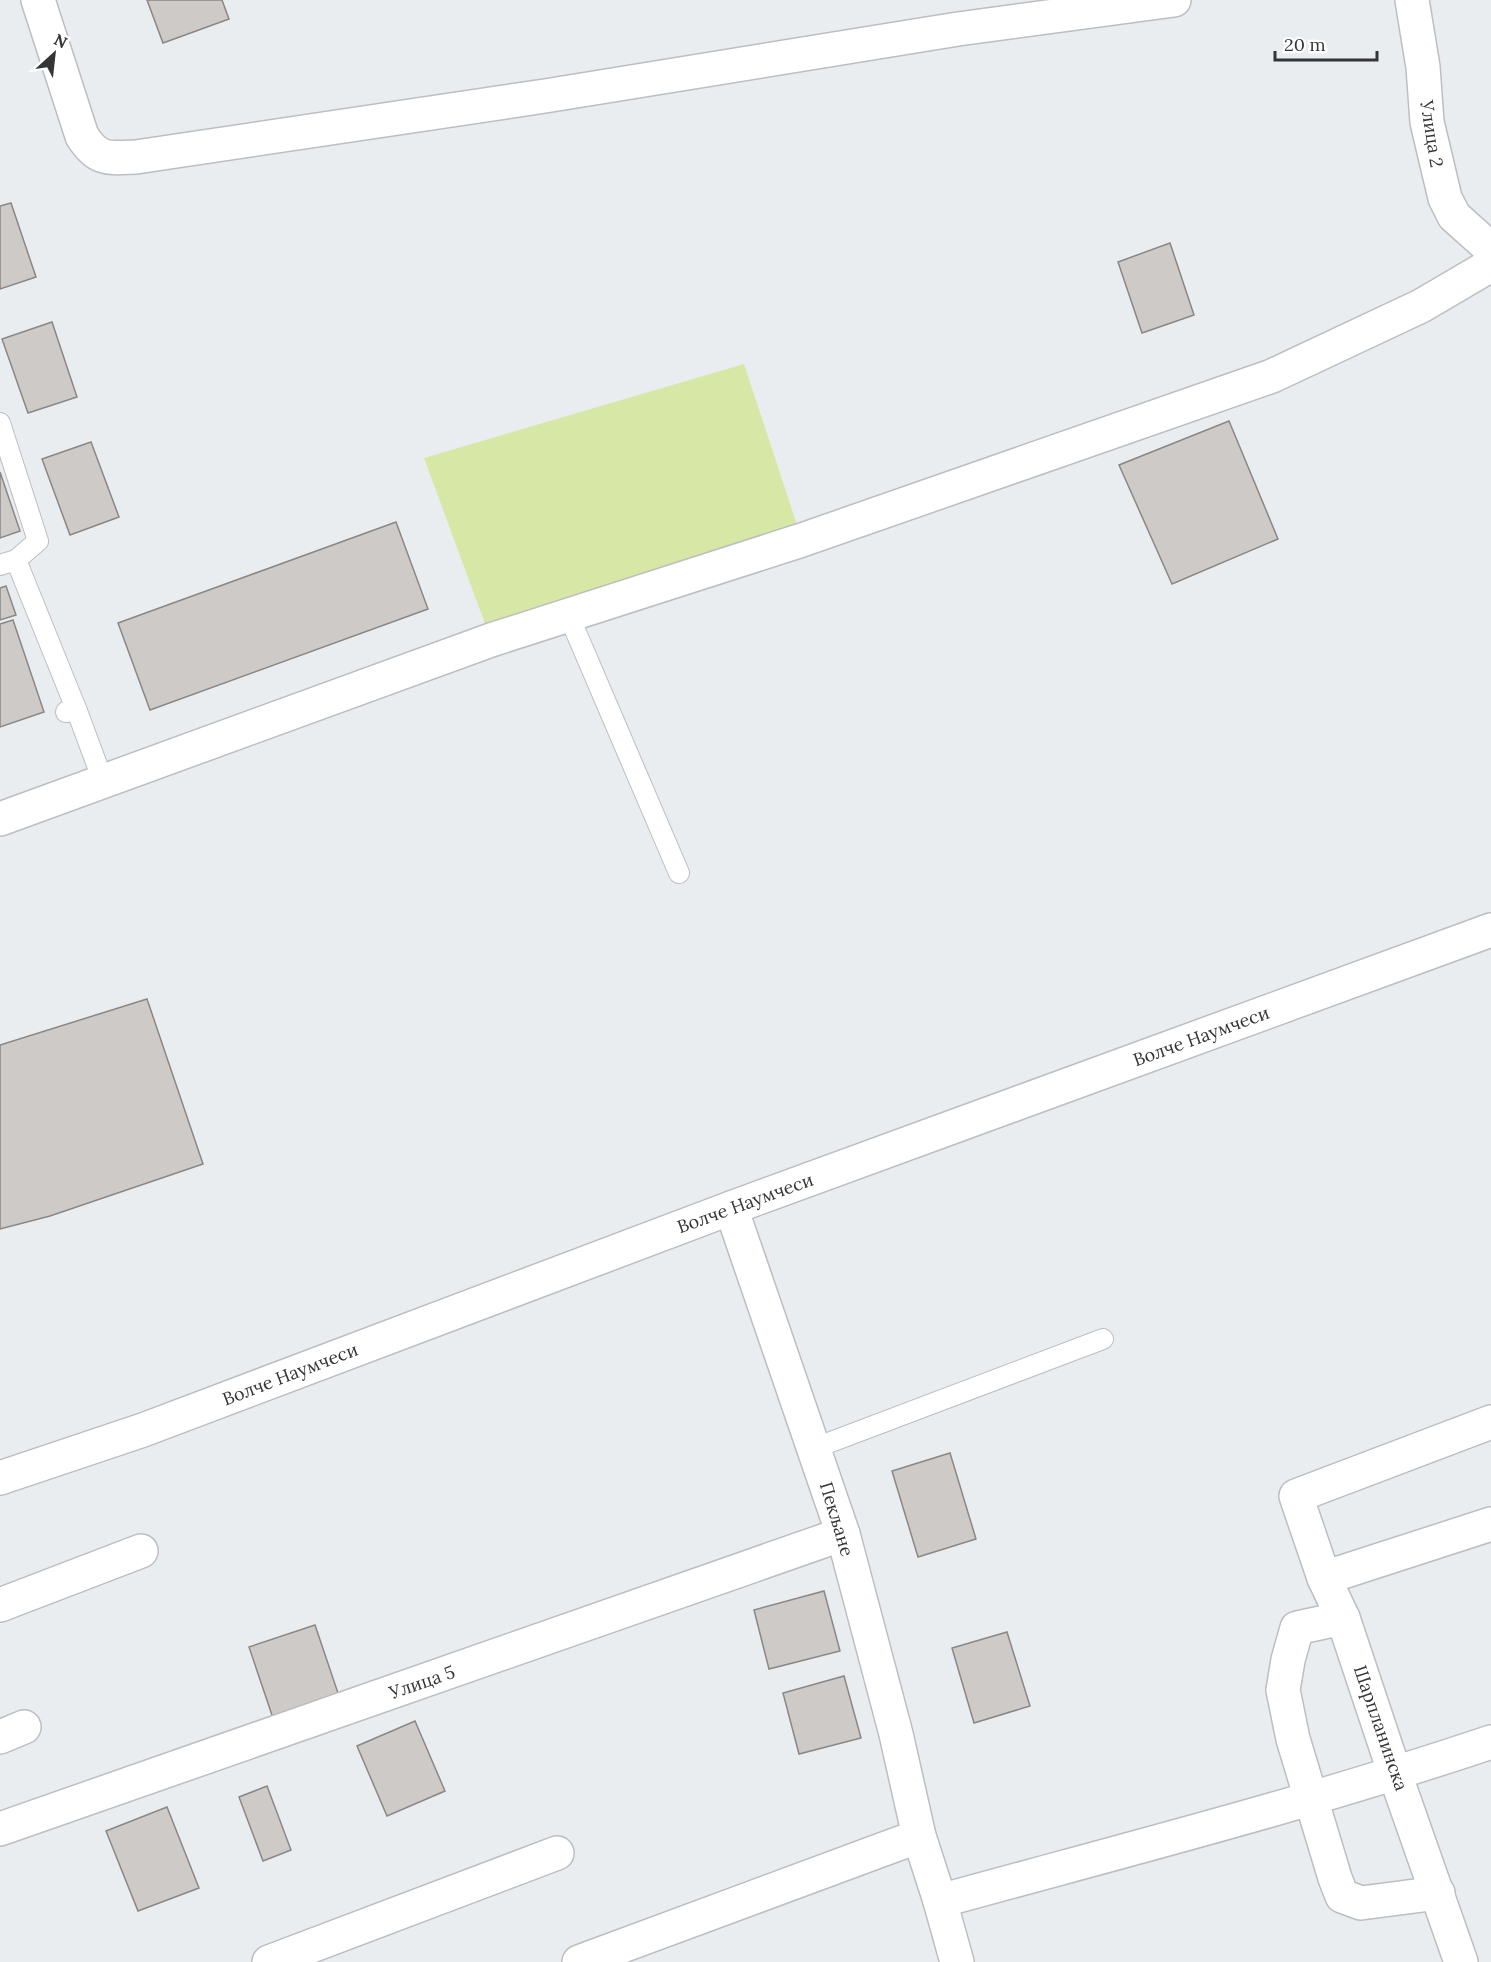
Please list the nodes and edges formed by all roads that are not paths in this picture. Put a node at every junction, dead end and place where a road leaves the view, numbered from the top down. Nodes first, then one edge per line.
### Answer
1 (38, 0) edge
2 (1174, 0) edge
3 (1412, 0) edge
4 (1491, 249) edge
5 (1491, 265) edge
6 (0, 423) edge
7 (8, 563) edge
8 (569, 616) junction
9 (103, 781) junction
10 (0, 819) edge
11 (679, 873) dead end
12 (1491, 930) edge
13 (731, 1208) junction
14 (1103, 1339) dead end
15 (1491, 1422) edge
16 (815, 1448) junction
17 (0, 1479) edge
18 (1491, 1524) edge
19 (843, 1534) junction
20 (141, 1551) dead end
21 (1324, 1578) junction
22 (0, 1605) edge
23 (1344, 1618) junction
24 (1491, 1742) edge
25 (1395, 1774) junction
26 (1311, 1799) junction
27 (0, 1829) edge
28 (920, 1836) junction
29 (556, 1853) dead end
30 (1438, 1893) junction
31 (940, 1900) junction
32 (269, 1962) edge
33 (579, 1962) edge
34 (957, 1962) edge
35 (1461, 1962) edge

1 - 2 street
3 - 4 street, Улица 2
5 - 8 street
6 - 7 lane
7 - 9 lane
8 - 9 street
8 - 11 lane
9 - 10 street
12 - 13 street, Волче Наумчеси
13 - 16 street, Пекљане
13 - 17 street, Волче Наумчеси
14 - 16 lane
15 - 21 street, Шарпланинска
16 - 19 street, Пекљане
18 - 21 street
19 - 27 street, Улица 5
19 - 28 street, Пекљане
20 - 22 street
21 - 23 street, Шарпланинска
23 - 25 street, Шарпланинска
23 - 26 street
24 - 25 street
25 - 26 street
25 - 30 street, Шарпланинска
26 - 30 street
26 - 31 street
28 - 31 street, Пекљане
28 - 33 street
29 - 32 street
30 - 35 street, Шарпланинска
31 - 34 street, Пекљане

